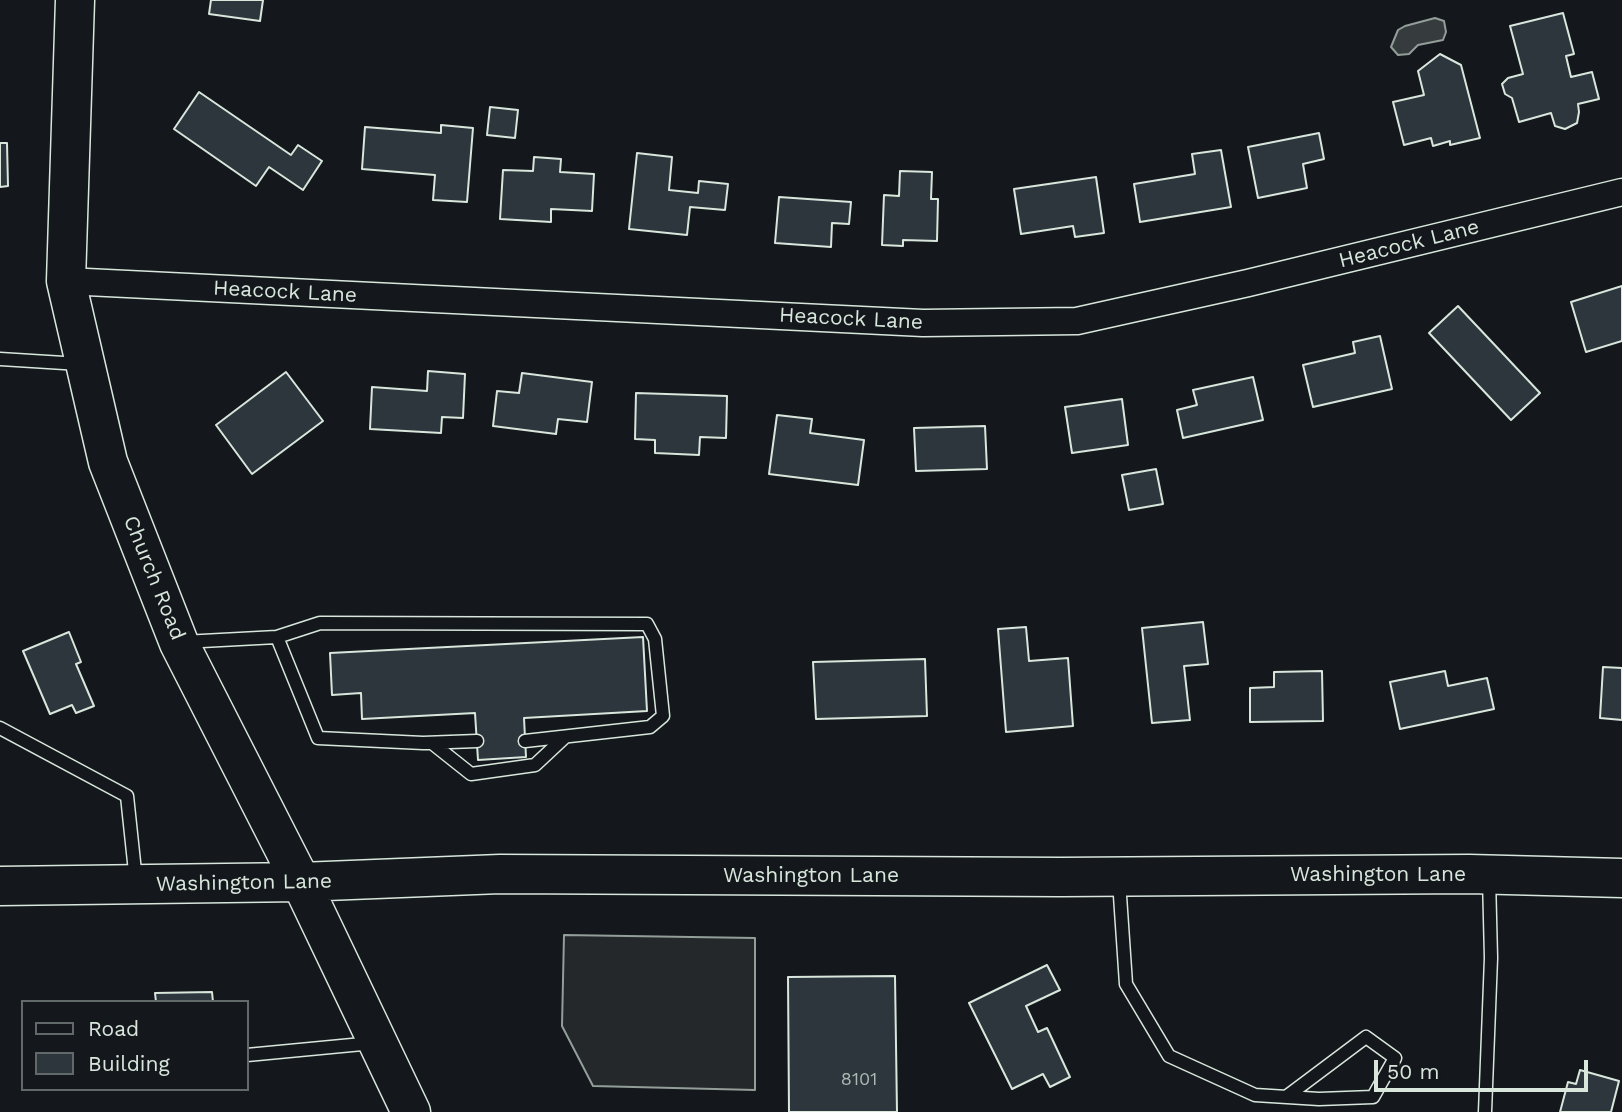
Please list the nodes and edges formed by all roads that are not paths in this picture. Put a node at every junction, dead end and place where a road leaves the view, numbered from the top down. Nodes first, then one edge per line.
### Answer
1 (75, 0) edge
2 (1622, 192) edge
3 (66, 281) junction
4 (0, 359) edge
5 (85, 364) junction
6 (277, 637) junction
7 (179, 643) junction
8 (0, 728) edge
9 (565, 737) junction
10 (477, 741) dead end
11 (525, 741) dead end
12 (432, 743) junction
13 (1489, 874) junction
14 (1119, 877) junction
15 (1622, 877) edge
16 (301, 882) junction
17 (137, 885) junction
18 (0, 886) edge
19 (376, 1043) junction
20 (248, 1055) edge
21 (1286, 1097) junction
22 (411, 1112) edge
23 (1485, 1112) edge

1 - 3 main road, Church Road
2 - 3 street, Heacock Lane
3 - 5 main road, Church Road
4 - 5 lane
5 - 7 main road, Church Road
6 - 7 lane
6 - 9 lane
6 - 12 lane
7 - 16 main road, Church Road
8 - 17 lane
9 - 11 lane
9 - 12 lane
10 - 12 lane
13 - 14 main road, Washington Lane
13 - 15 main road, Washington Lane
13 - 23 lane
14 - 16 main road, Washington Lane
14 - 21 lane
16 - 17 main road, Washington Lane
16 - 19 main road, Church Road
17 - 18 main road, Washington Lane
19 - 20 lane
19 - 22 main road, Church Road
21 - 21 lane

